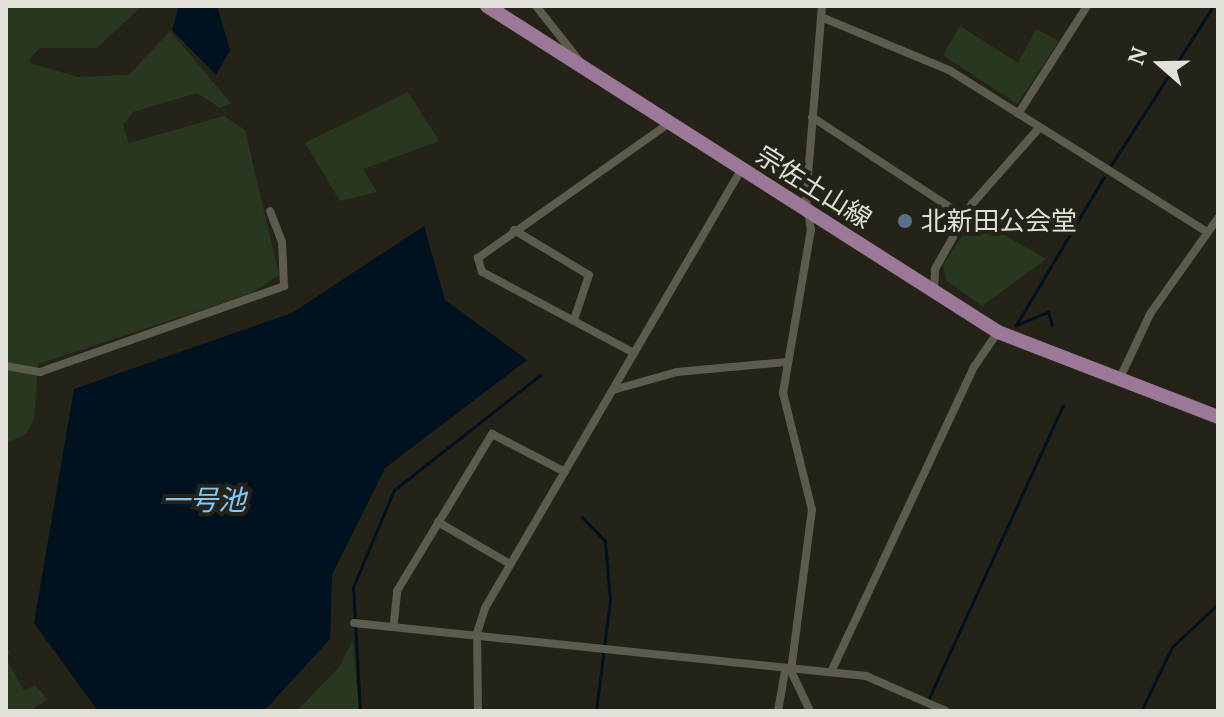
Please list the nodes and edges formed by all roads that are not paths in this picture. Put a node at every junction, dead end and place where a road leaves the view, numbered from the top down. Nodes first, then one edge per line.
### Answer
1 (487, 6) edge
2 (536, 6) edge
3 (822, 6) edge
4 (1087, 6) edge
5 (821, 17) junction
6 (586, 70) junction
7 (1018, 114) junction
8 (812, 117) junction
9 (668, 124) junction
10 (1039, 128) junction
11 (741, 170) junction
12 (270, 211) dead end
13 (810, 214) junction
14 (1218, 218) edge
15 (968, 219) junction
16 (514, 230) junction
17 (1207, 232) junction
18 (934, 292) junction
19 (574, 320) junction
20 (998, 332) junction
21 (634, 353) junction
22 (786, 362) junction
23 (6, 366) edge
24 (1119, 380) junction
25 (613, 390) junction
26 (1218, 417) edge
27 (565, 472) junction
28 (438, 522) junction
29 (510, 564) junction
30 (394, 622) dead end
31 (354, 623) dead end
32 (477, 633) junction
33 (788, 672) junction
34 (831, 672) junction
35 (478, 711) edge
36 (778, 711) edge
37 (810, 711) edge
38 (946, 711) edge

1 - 6 main road, 宗佐土山線
2 - 6 street
3 - 5 street
4 - 7 street
5 - 7 street
5 - 8 street
6 - 9 main road, 宗佐土山線
7 - 10 street
8 - 13 street
8 - 15 street
9 - 11 main road, 宗佐土山線
9 - 16 street
10 - 15 street
10 - 17 street
11 - 13 main road, 宗佐土山線
11 - 21 street
12 - 23 street
13 - 18 main road, 宗佐土山線
13 - 22 street
14 - 17 street
15 - 18 street
16 - 19 street
16 - 19 street
17 - 24 street
18 - 20 main road, 宗佐土山線
19 - 21 street
20 - 24 main road, 宗佐土山線
20 - 34 street
21 - 25 street
22 - 25 street
22 - 33 street
24 - 26 main road, 宗佐土山線
25 - 27 street
27 - 28 street
27 - 29 street
28 - 29 street
28 - 30 street
29 - 32 street
31 - 32 street
32 - 33 street
32 - 35 street
33 - 34 street
33 - 36 street
33 - 37 street
34 - 38 street

